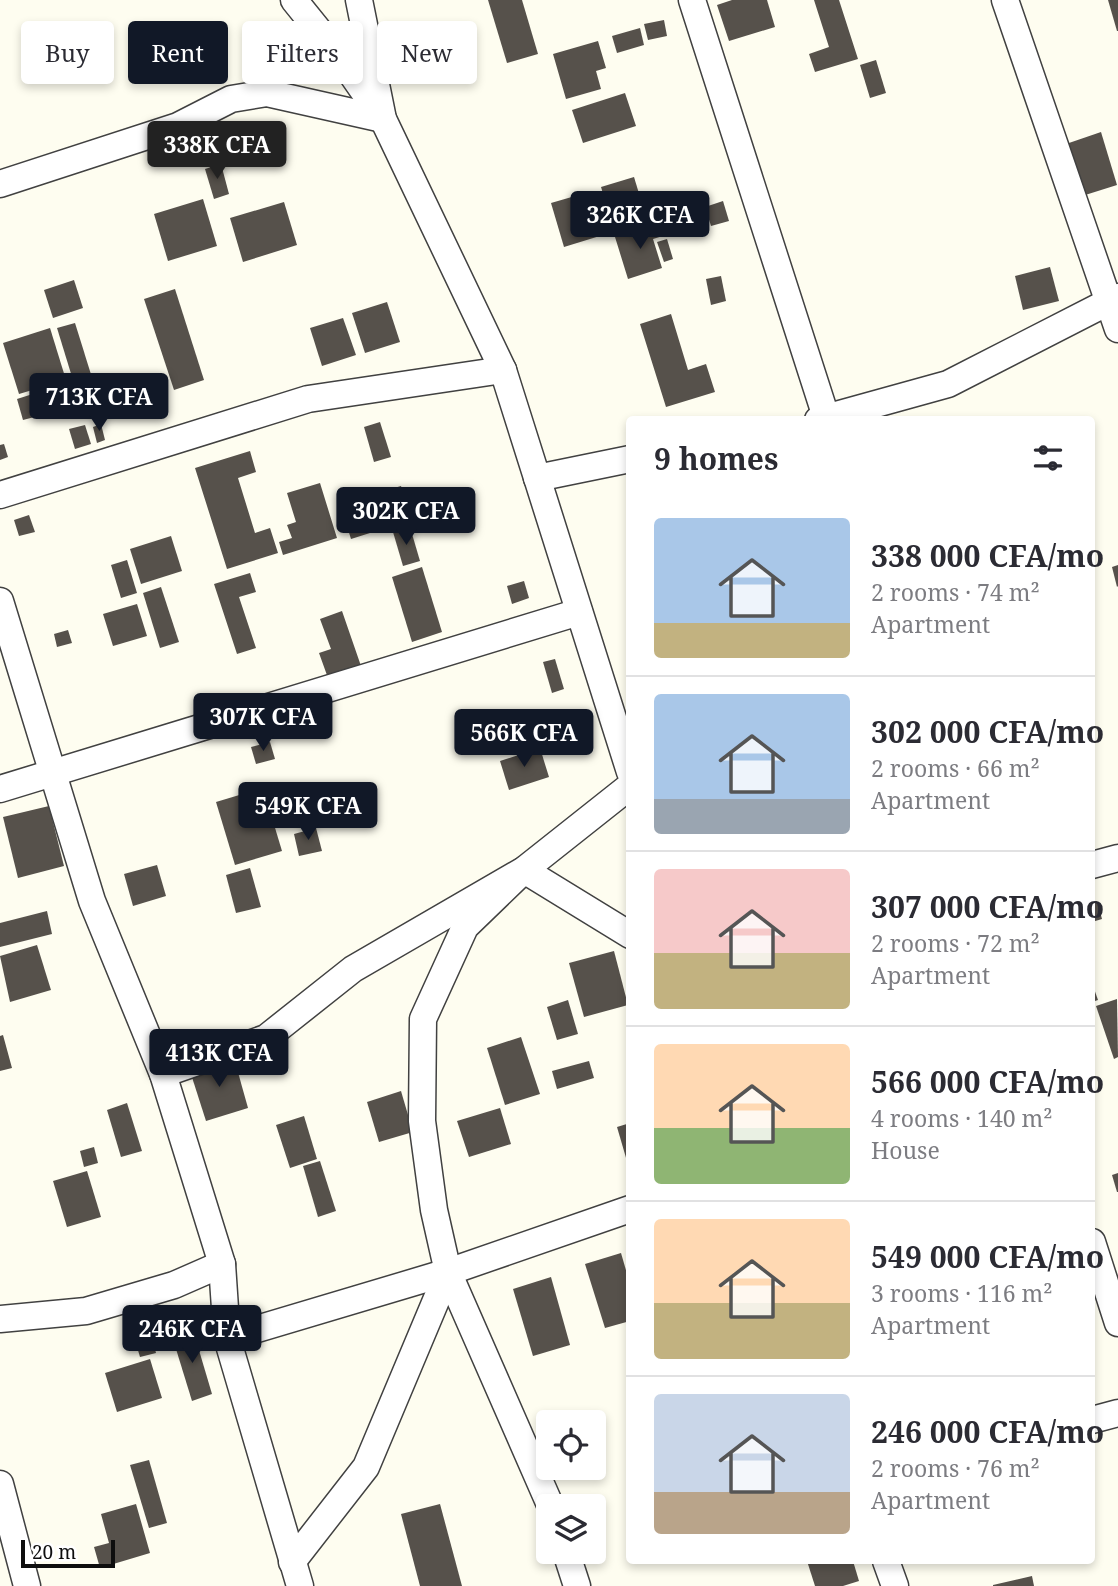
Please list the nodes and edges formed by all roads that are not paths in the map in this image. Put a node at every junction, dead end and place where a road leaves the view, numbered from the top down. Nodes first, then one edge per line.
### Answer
1 (294, 0) edge
2 (359, 0) edge
3 (692, 0) edge
4 (1005, 0) edge
5 (383, 119) junction
6 (0, 184) edge
7 (1113, 300) edge
8 (1118, 330) edge
9 (503, 370) junction
10 (823, 416) edge
11 (835, 416) edge
12 (626, 460) edge
13 (537, 478) junction
14 (0, 495) edge
15 (0, 601) edge
16 (579, 612) junction
17 (626, 759) edge
18 (54, 774) junction
19 (0, 789) edge
20 (626, 789) edge
21 (1118, 858) edge
22 (1095, 863) edge
23 (524, 870) junction
24 (626, 933) edge
25 (163, 1074) junction
26 (626, 1210) edge
27 (1095, 1251) edge
28 (222, 1264) junction
29 (448, 1272) junction
30 (0, 1319) edge
31 (1118, 1323) edge
32 (227, 1338) junction
33 (1118, 1413) edge
34 (1095, 1419) edge
35 (0, 1484) edge
36 (545, 1494) edge
37 (570, 1564) edge
38 (887, 1564) edge
39 (296, 1574) edge
40 (27, 1586) edge
41 (577, 1586) edge
42 (895, 1586) edge

1 - 5 street
2 - 5 street
3 - 10 street
4 - 7 street
5 - 6 street
5 - 9 street
7 - 8 street
7 - 11 street
9 - 13 street
9 - 14 street
12 - 13 street
13 - 16 street
15 - 18 street
16 - 17 street
16 - 18 street
18 - 19 street
18 - 25 street
20 - 23 street
21 - 22 street
23 - 24 street
23 - 25 street
23 - 29 street
25 - 28 street
26 - 29 street
27 - 31 street
28 - 30 street
28 - 32 street
29 - 32 street
29 - 36 street
29 - 39 street
32 - 39 street
33 - 34 street
35 - 40 street
37 - 41 street
38 - 42 street

